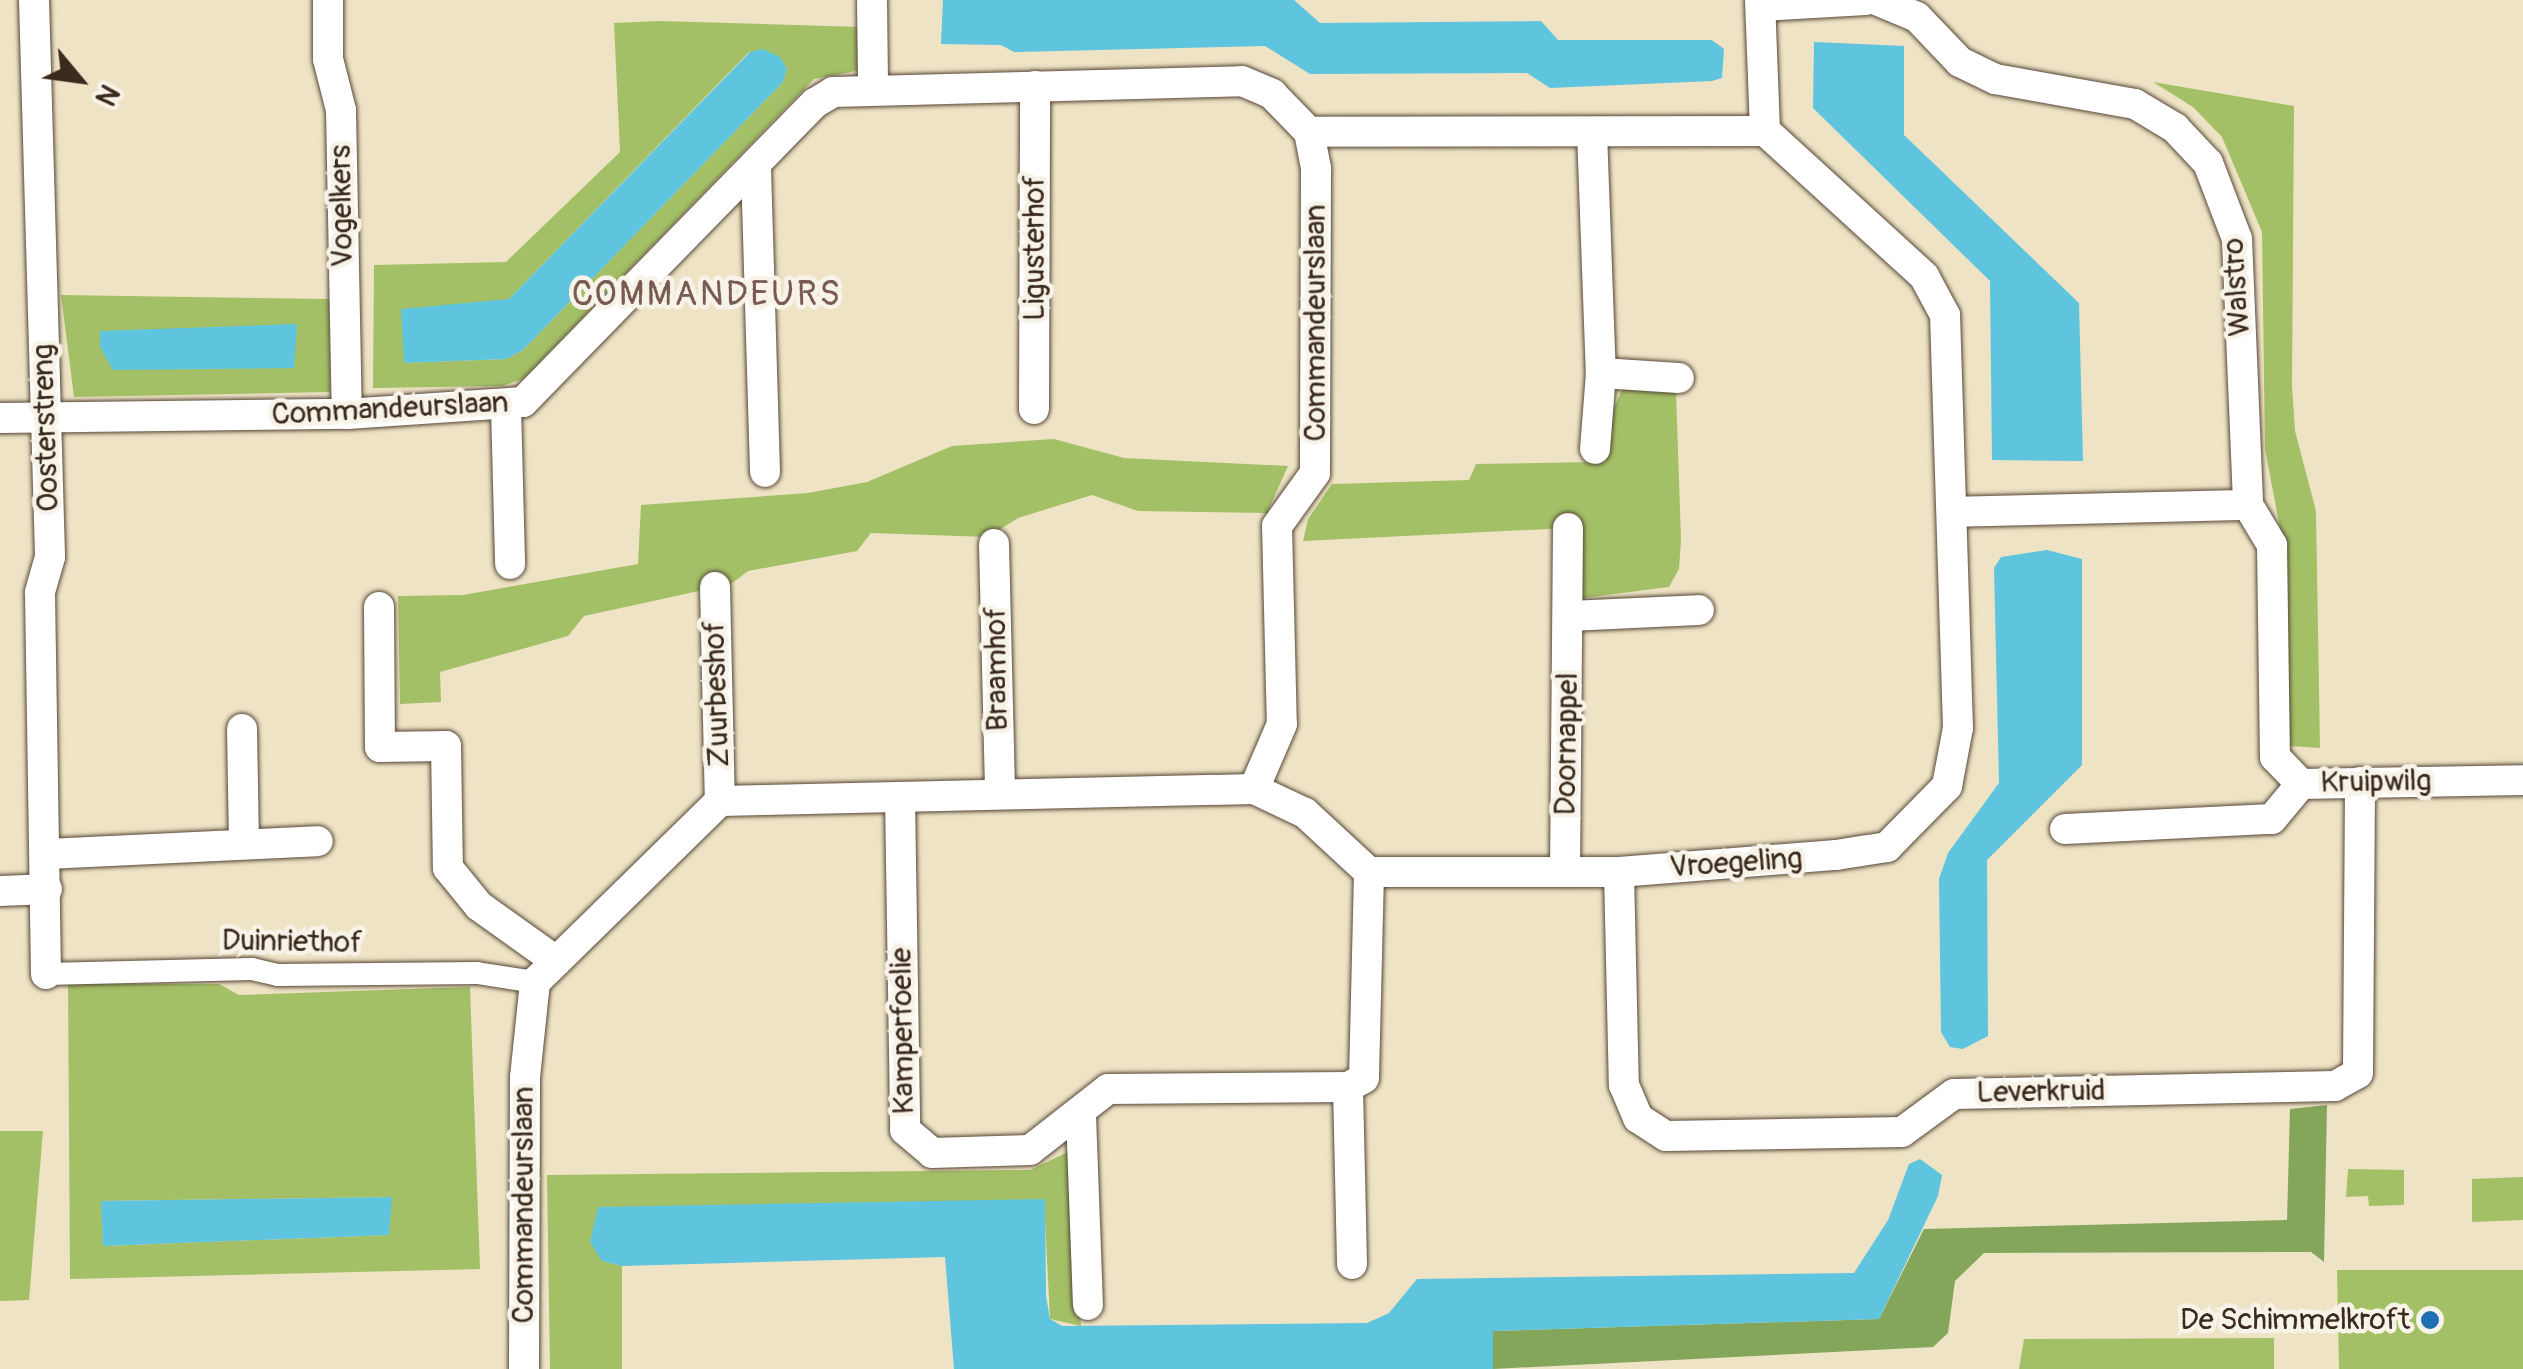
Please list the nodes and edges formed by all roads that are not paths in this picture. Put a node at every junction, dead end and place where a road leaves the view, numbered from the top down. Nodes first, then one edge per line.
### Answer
1 (34, 0) edge
2 (328, 0) edge
3 (872, 0) edge
4 (1866, 0) edge
5 (1876, 0) edge
6 (1760, 3) edge
7 (1035, 86) junction
8 (873, 87) junction
9 (1309, 132) junction
10 (1592, 132) junction
11 (1765, 132) junction
12 (756, 168) junction
13 (1601, 373) junction
14 (1679, 378) dead end
15 (506, 408) junction
16 (1034, 409) dead end
17 (347, 414) junction
18 (0, 418) edge
19 (46, 418) junction
20 (1595, 449) dead end
21 (766, 472) dead end
22 (2248, 506) junction
23 (1952, 512) junction
24 (1568, 528) dead end
25 (994, 544) dead end
26 (510, 564) dead end
27 (714, 587) dead end
28 (379, 607) dead end
29 (1698, 610) dead end
30 (1568, 616) junction
31 (242, 729) dead end
32 (2523, 780) edge
33 (2360, 782) junction
34 (2301, 784) junction
35 (1254, 789) junction
36 (1000, 793) junction
37 (900, 797) junction
38 (720, 802) junction
39 (2065, 829) dead end
40 (244, 842) junction
41 (318, 842) dead end
42 (46, 854) junction
43 (1369, 872) junction
44 (1565, 872) junction
45 (1618, 872) junction
46 (47, 889) junction
47 (0, 891) edge
48 (546, 971) junction
49 (46, 974) joint
50 (1348, 1086) junction
51 (1081, 1115) junction
52 (1352, 1264) dead end
53 (1088, 1305) dead end
54 (524, 1369) edge

1 - 19 street, Oosterstreng
2 - 17 street, Vogelkers
3 - 8 street
4 - 6 street
5 - 22 street, Walstro
6 - 11 street
7 - 8 street, Commandeurslaan
7 - 9 street, Commandeurslaan
7 - 16 street, Ligusterhof
8 - 12 street, Commandeurslaan
9 - 10 street
9 - 35 street, Commandeurslaan
10 - 11 street
10 - 13 street
11 - 23 street, Vroegeling
12 - 15 street, Commandeurslaan
12 - 21 street
13 - 14 street
13 - 20 street
15 - 17 street, Commandeurslaan
15 - 26 street
17 - 19 street, Commandeurslaan
18 - 19 street, Commandeurslaan
19 - 42 street, Oosterstreng
22 - 23 street
22 - 34 street, Walstro
23 - 45 street, Vroegeling
24 - 30 street, Doornappel
25 - 36 street, Braamhof
27 - 38 street, Zuurbeshof
28 - 48 street
29 - 30 street
30 - 44 street, Doornappel
31 - 40 street
32 - 33 street, Kruipwilg
33 - 34 street, Kruipwilg
33 - 45 street, Leverkruid
34 - 39 street, Kruipwilg
35 - 36 street
35 - 43 street
36 - 37 street
37 - 38 street
37 - 51 street, Kamperfoelie
38 - 48 street
40 - 41 street
40 - 42 street
42 - 46 street, Oosterstreng
43 - 44 street, Vroegeling
43 - 50 street
44 - 45 street, Vroegeling
46 - 47 street
46 - 49 street, Oosterstreng
48 - 49 street, Duinriethof
48 - 54 street, Commandeurslaan
50 - 51 street, Kamperfoelie
50 - 52 street
51 - 53 street

